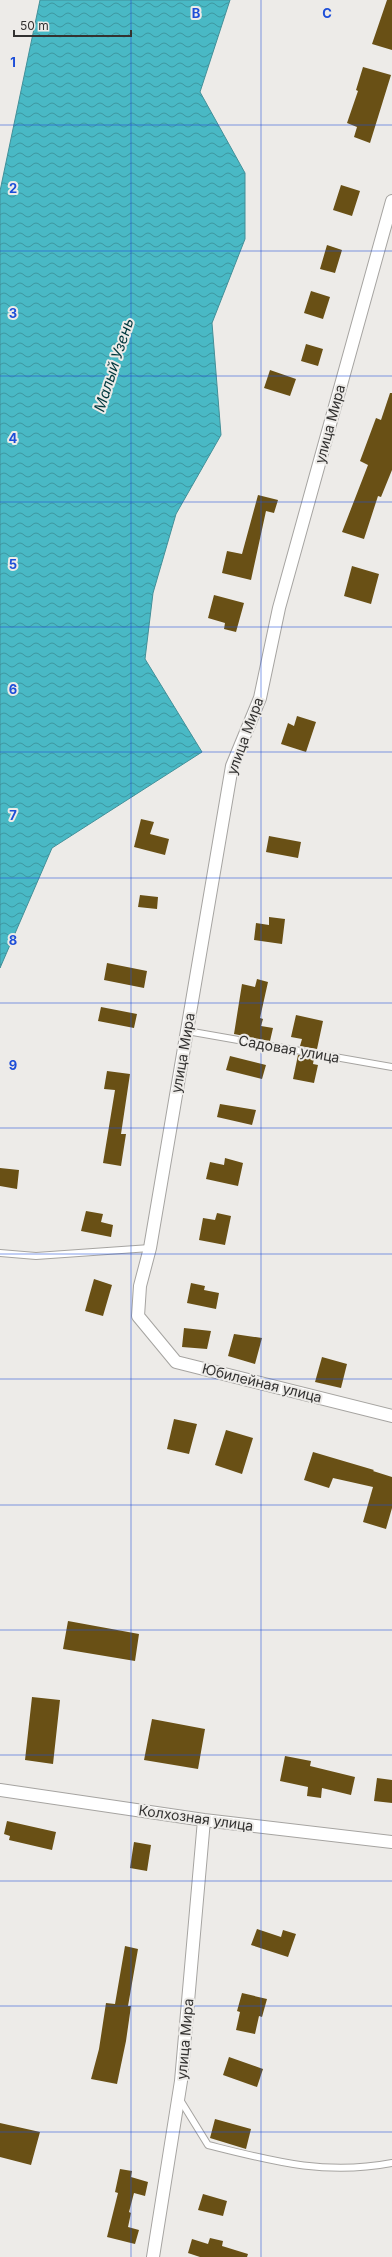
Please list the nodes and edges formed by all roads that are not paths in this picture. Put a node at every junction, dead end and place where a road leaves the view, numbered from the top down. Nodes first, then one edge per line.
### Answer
1 (392, 200) edge
2 (187, 1031) junction
3 (392, 1067) edge
4 (150, 1248) junction
5 (0, 1253) edge
6 (147, 1326) joint
7 (392, 1416) edge
8 (0, 1790) edge
9 (204, 1820) junction
10 (392, 1842) edge
11 (178, 2098) junction
12 (392, 2162) edge
13 (153, 2257) edge

1 - 2 street, улица Мира
2 - 3 lane, Садовая улица
2 - 4 street, улица Мира
4 - 5 lane
4 - 6 street, улица Мира
6 - 7 street, Юбилейная улица
8 - 9 street, Колхозная улица
9 - 10 street, Колхозная улица
9 - 11 street, улица Мира
11 - 12 lane
11 - 13 street, улица Мира

